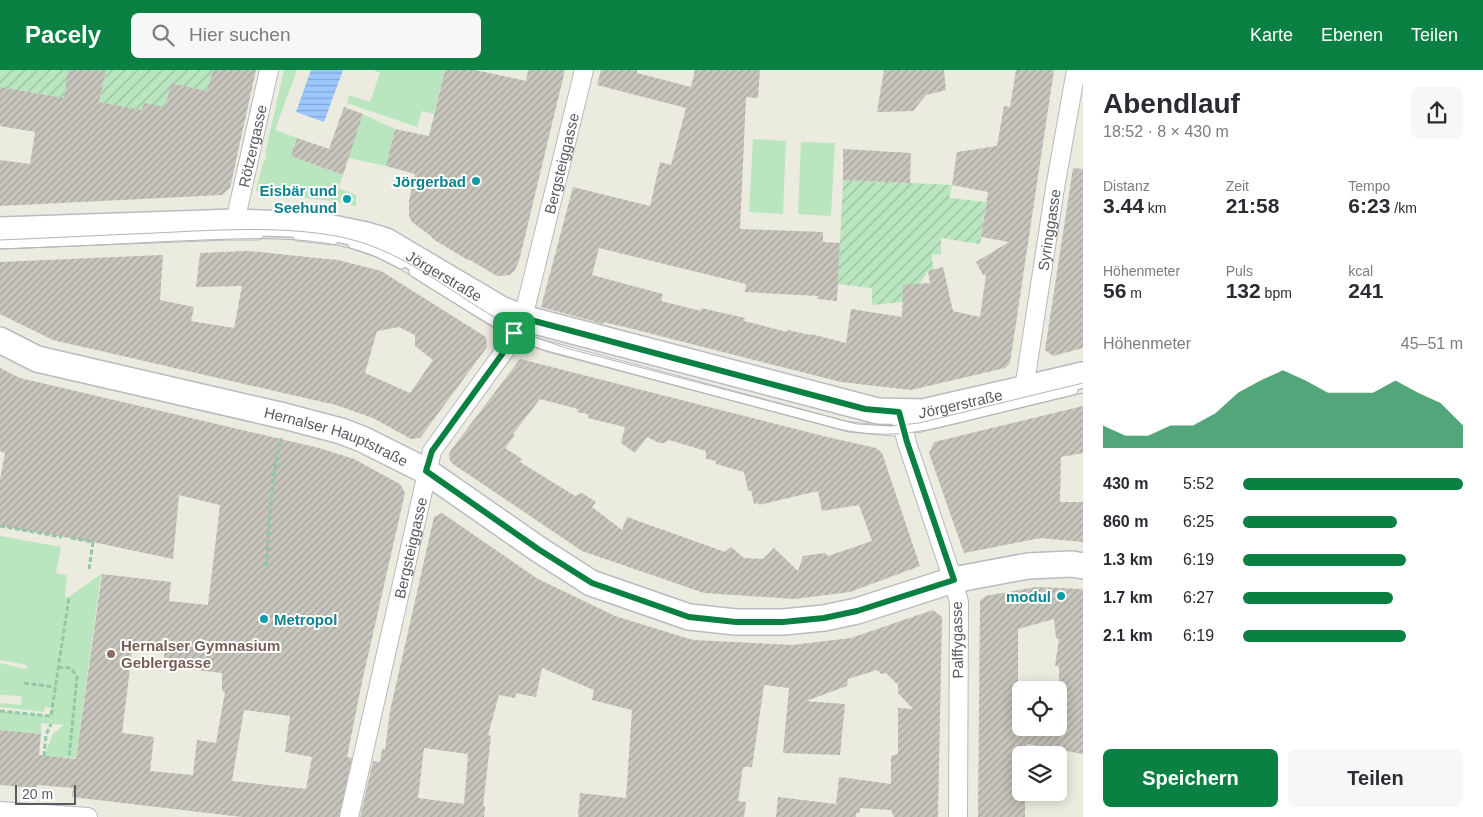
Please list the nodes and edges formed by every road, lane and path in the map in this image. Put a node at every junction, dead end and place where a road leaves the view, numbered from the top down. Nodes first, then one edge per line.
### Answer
1 (269, 70) edge
2 (584, 70) edge
3 (1076, 70) edge
4 (235, 222) junction
5 (0, 230) edge
6 (264, 235) dead end
7 (291, 236) dead end
8 (0, 244) edge
9 (519, 325) junction
10 (0, 340) edge
11 (1083, 375) edge
12 (1024, 388) junction
13 (1083, 388) edge
14 (901, 421) junction
15 (281, 435) dead end
16 (426, 471) junction
17 (0, 526) edge
18 (62, 537) dead end
19 (71, 538) dead end
20 (266, 566) dead end
21 (1083, 566) edge
22 (89, 569) dead end
23 (954, 580) junction
24 (69, 597) dead end
25 (58, 667) junction
26 (24, 683) dead end
27 (55, 687) junction
28 (0, 711) edge
29 (50, 724) dead end
30 (44, 756) dead end
31 (69, 758) dead end
32 (0, 811) edge
33 (78, 816) edge
34 (349, 817) edge
35 (958, 817) edge

1 - 4 street, Rötzergasse
2 - 9 street, Bergsteiggasse
3 - 12 street, Syringgasse
4 - 5 main road, Jörgerstraße
4 - 9 main road, Jörgerstraße
6 - 8 lane
7 - 9 lane
9 - 14 main road, Jörgerstraße
9 - 16 street, Bergsteiggasse
10 - 16 main road, Hernalser Hauptstraße
11 - 12 main road, Jörgerstraße
12 - 14 main road, Jörgerstraße
13 - 14 lane
14 - 23 street, Palffygasse
15 - 20 path
16 - 23 main road, Hernalser Hauptstraße
16 - 34 street, Bergsteiggasse
17 - 18 path
19 - 22 path
21 - 23 main road, Hernalser Hauptstraße
23 - 35 street, Palffygasse
24 - 25 path
25 - 27 path
25 - 31 path
26 - 27 path
27 - 28 path
29 - 30 path
32 - 33 street

